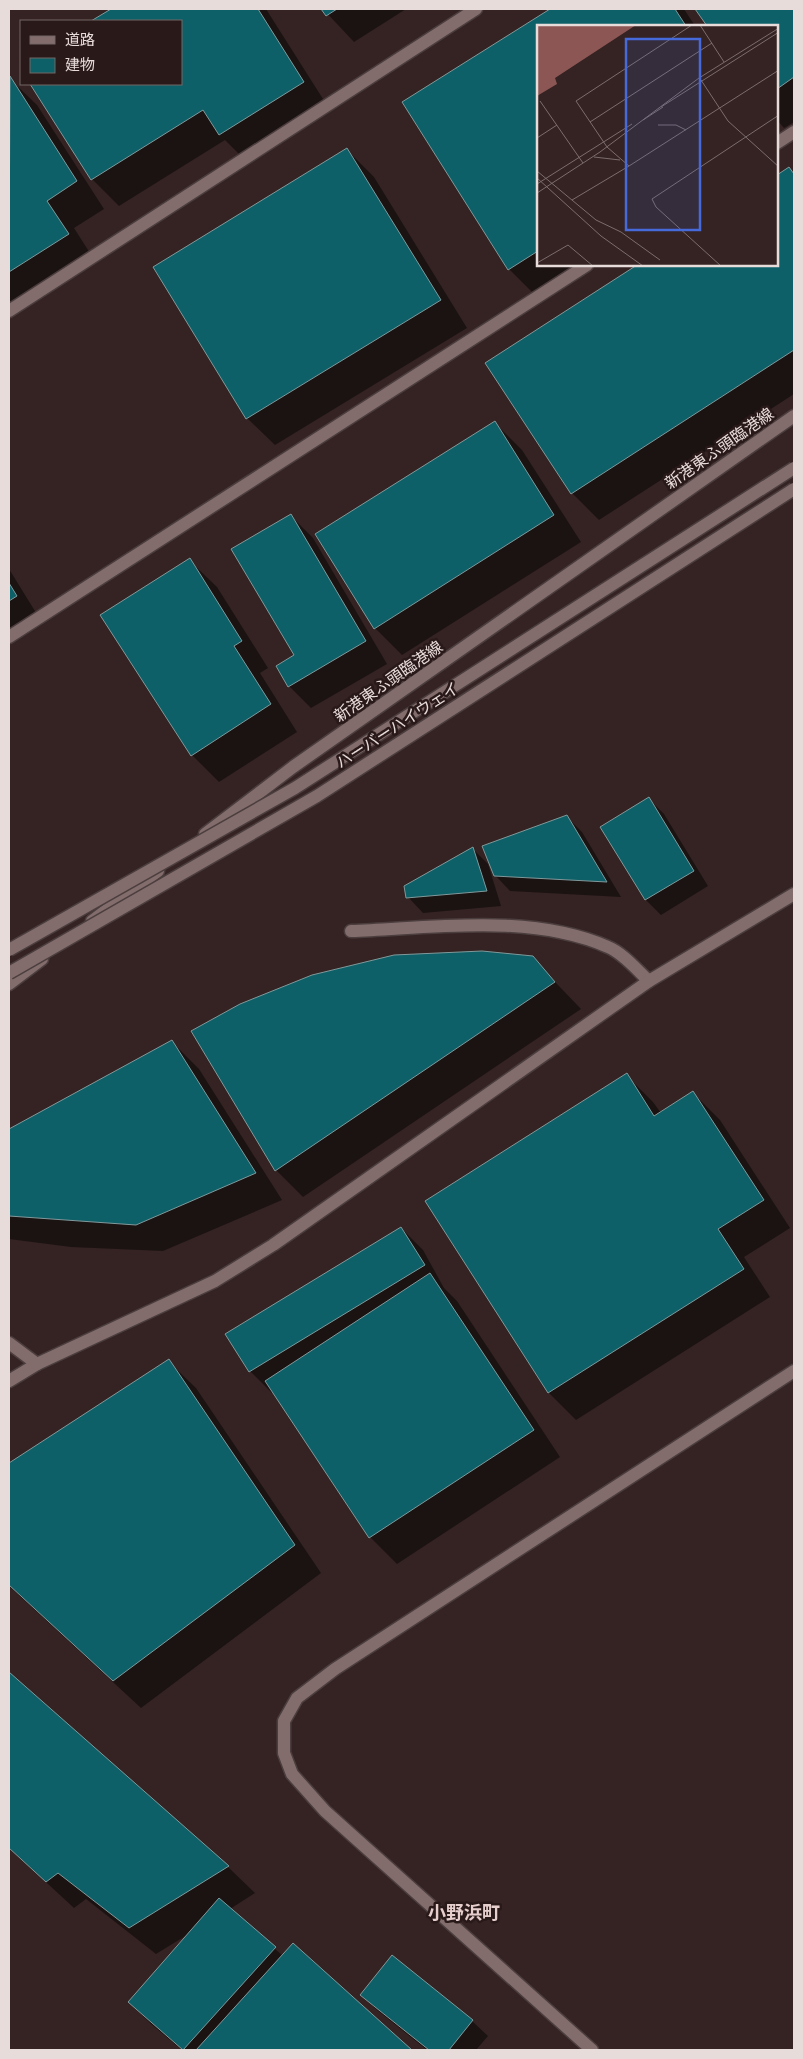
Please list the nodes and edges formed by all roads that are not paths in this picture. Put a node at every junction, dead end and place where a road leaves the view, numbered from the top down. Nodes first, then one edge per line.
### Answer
1 (476, 9) edge
2 (794, 132) edge
3 (778, 142) edge
4 (585, 266) edge
5 (9, 311) edge
6 (794, 417) edge
7 (794, 468) edge
8 (794, 489) edge
9 (9, 637) edge
10 (794, 894) edge
11 (350, 931) dead end
12 (9, 950) edge
13 (9, 973) edge
14 (650, 981) junction
15 (9, 984) edge
16 (9, 1342) edge
17 (37, 1364) junction
18 (794, 1372) edge
19 (9, 1381) edge
20 (592, 2050) edge

1 - 5 street
2 - 3 street
4 - 9 street
6 - 15 street, 新港東ふ頭臨港線
7 - 12 street, ハーバーハイウェイ, bridge
8 - 13 street, ハーバーハイウェイ, bridge
10 - 14 street
11 - 14 street
14 - 17 street
16 - 17 street
17 - 19 street
18 - 20 street

